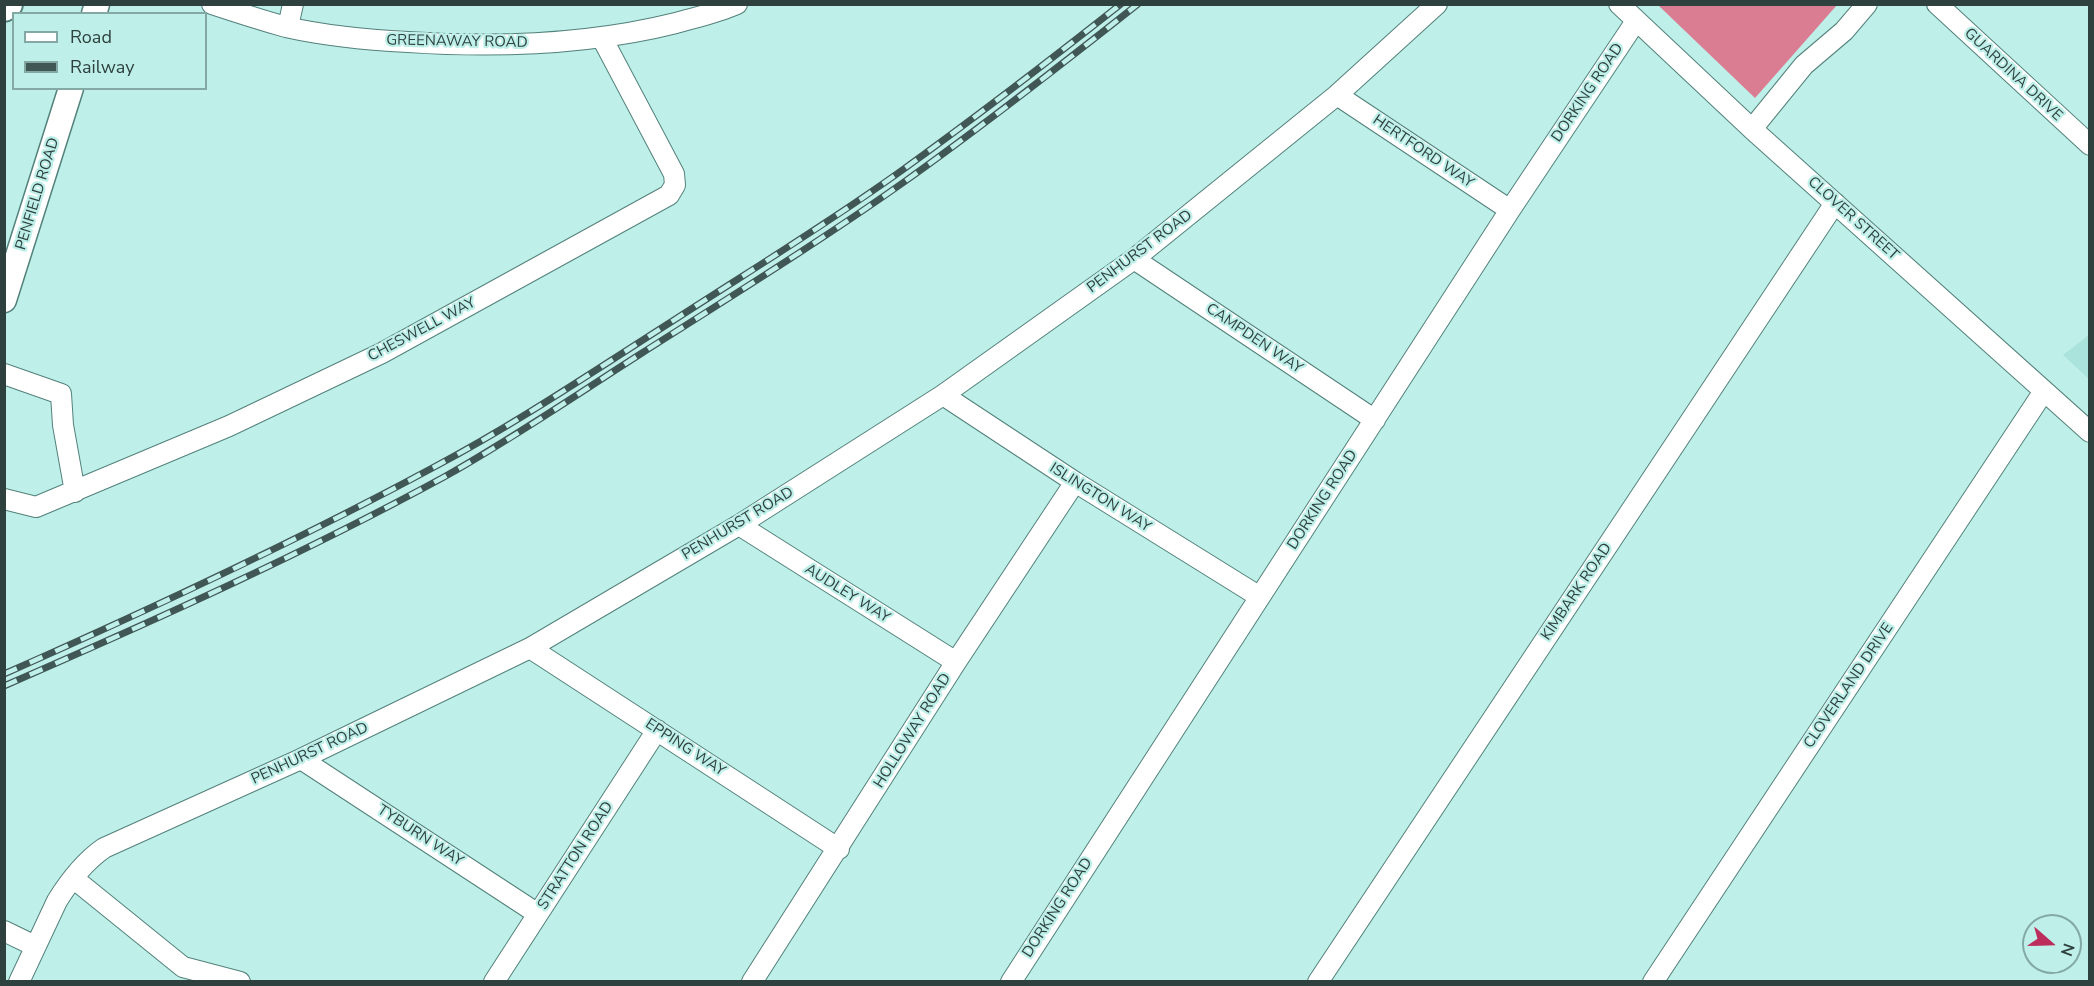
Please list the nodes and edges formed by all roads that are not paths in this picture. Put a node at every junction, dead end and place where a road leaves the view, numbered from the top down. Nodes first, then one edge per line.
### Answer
1 (212, 4) edge
2 (293, 4) edge
3 (737, 4) edge
4 (1437, 4) edge
5 (1618, 4) edge
6 (1867, 4) edge
7 (1937, 4) edge
8 (1636, 21) junction
9 (288, 27) junction
10 (602, 38) junction
11 (70, 90) edge
12 (1337, 95) junction
13 (1752, 129) junction
14 (2090, 146) edge
15 (1836, 203) junction
16 (1510, 210) junction
17 (1134, 259) junction
18 (4, 300) edge
19 (4, 374) edge
20 (2044, 391) junction
21 (943, 395) junction
22 (1375, 420) junction
23 (2090, 432) edge
24 (1075, 482) junction
25 (75, 492) junction
26 (4, 499) edge
27 (739, 525) junction
28 (1260, 597) junction
29 (530, 648) junction
30 (956, 662) junction
31 (657, 730) junction
32 (301, 759) junction
33 (839, 849) junction
34 (73, 878) junction
35 (538, 914) junction
36 (4, 931) edge
37 (35, 946) junction
38 (19, 981) edge
39 (240, 981) edge
40 (494, 981) edge
41 (752, 981) edge
42 (1011, 981) edge
43 (1318, 981) edge
44 (1653, 981) edge

1 - 9 street, GREENAWAY ROAD
2 - 9 street
3 - 10 street, GREENAWAY ROAD
4 - 12 street, PENHURST ROAD
5 - 8 street, CLOVER STREET
6 - 13 street
7 - 14 street, GUARDINA DRIVE
8 - 13 street, CLOVER STREET
8 - 16 street, DORKING ROAD
9 - 10 street, GREENAWAY ROAD
10 - 25 street, CHESWELL WAY
11 - 18 main road, PENFIELD ROAD
12 - 16 street, HERTFORD WAY
12 - 17 street, PENHURST ROAD
13 - 15 street, CLOVER STREET
15 - 20 street, CLOVER STREET
15 - 43 street, KIMBARK ROAD
16 - 22 street, DORKING ROAD
17 - 21 street, PENHURST ROAD
17 - 22 street, CAMPDEN WAY
19 - 25 street
20 - 23 street, CLOVER STREET
20 - 44 street, CLOVERLAND DRIVE
21 - 24 street, ISLINGTON WAY
21 - 27 street, PENHURST ROAD
22 - 28 street, DORKING ROAD
24 - 28 street, ISLINGTON WAY
24 - 30 street, HOLLOWAY ROAD
25 - 26 street, CHESWELL WAY
27 - 29 street, PENHURST ROAD
27 - 30 street, AUDLEY WAY
28 - 42 street, DORKING ROAD
29 - 31 street, EPPING WAY
29 - 32 street, PENHURST ROAD
30 - 33 street, HOLLOWAY ROAD
31 - 33 street, EPPING WAY
31 - 35 street, STRATTON ROAD
32 - 34 street, PENHURST ROAD
32 - 35 street, TYBURN WAY
33 - 41 street, HOLLOWAY ROAD
34 - 37 street, PENHURST ROAD
34 - 39 street
35 - 40 street, STRATTON ROAD
36 - 37 street
37 - 38 street, PENHURST ROAD

